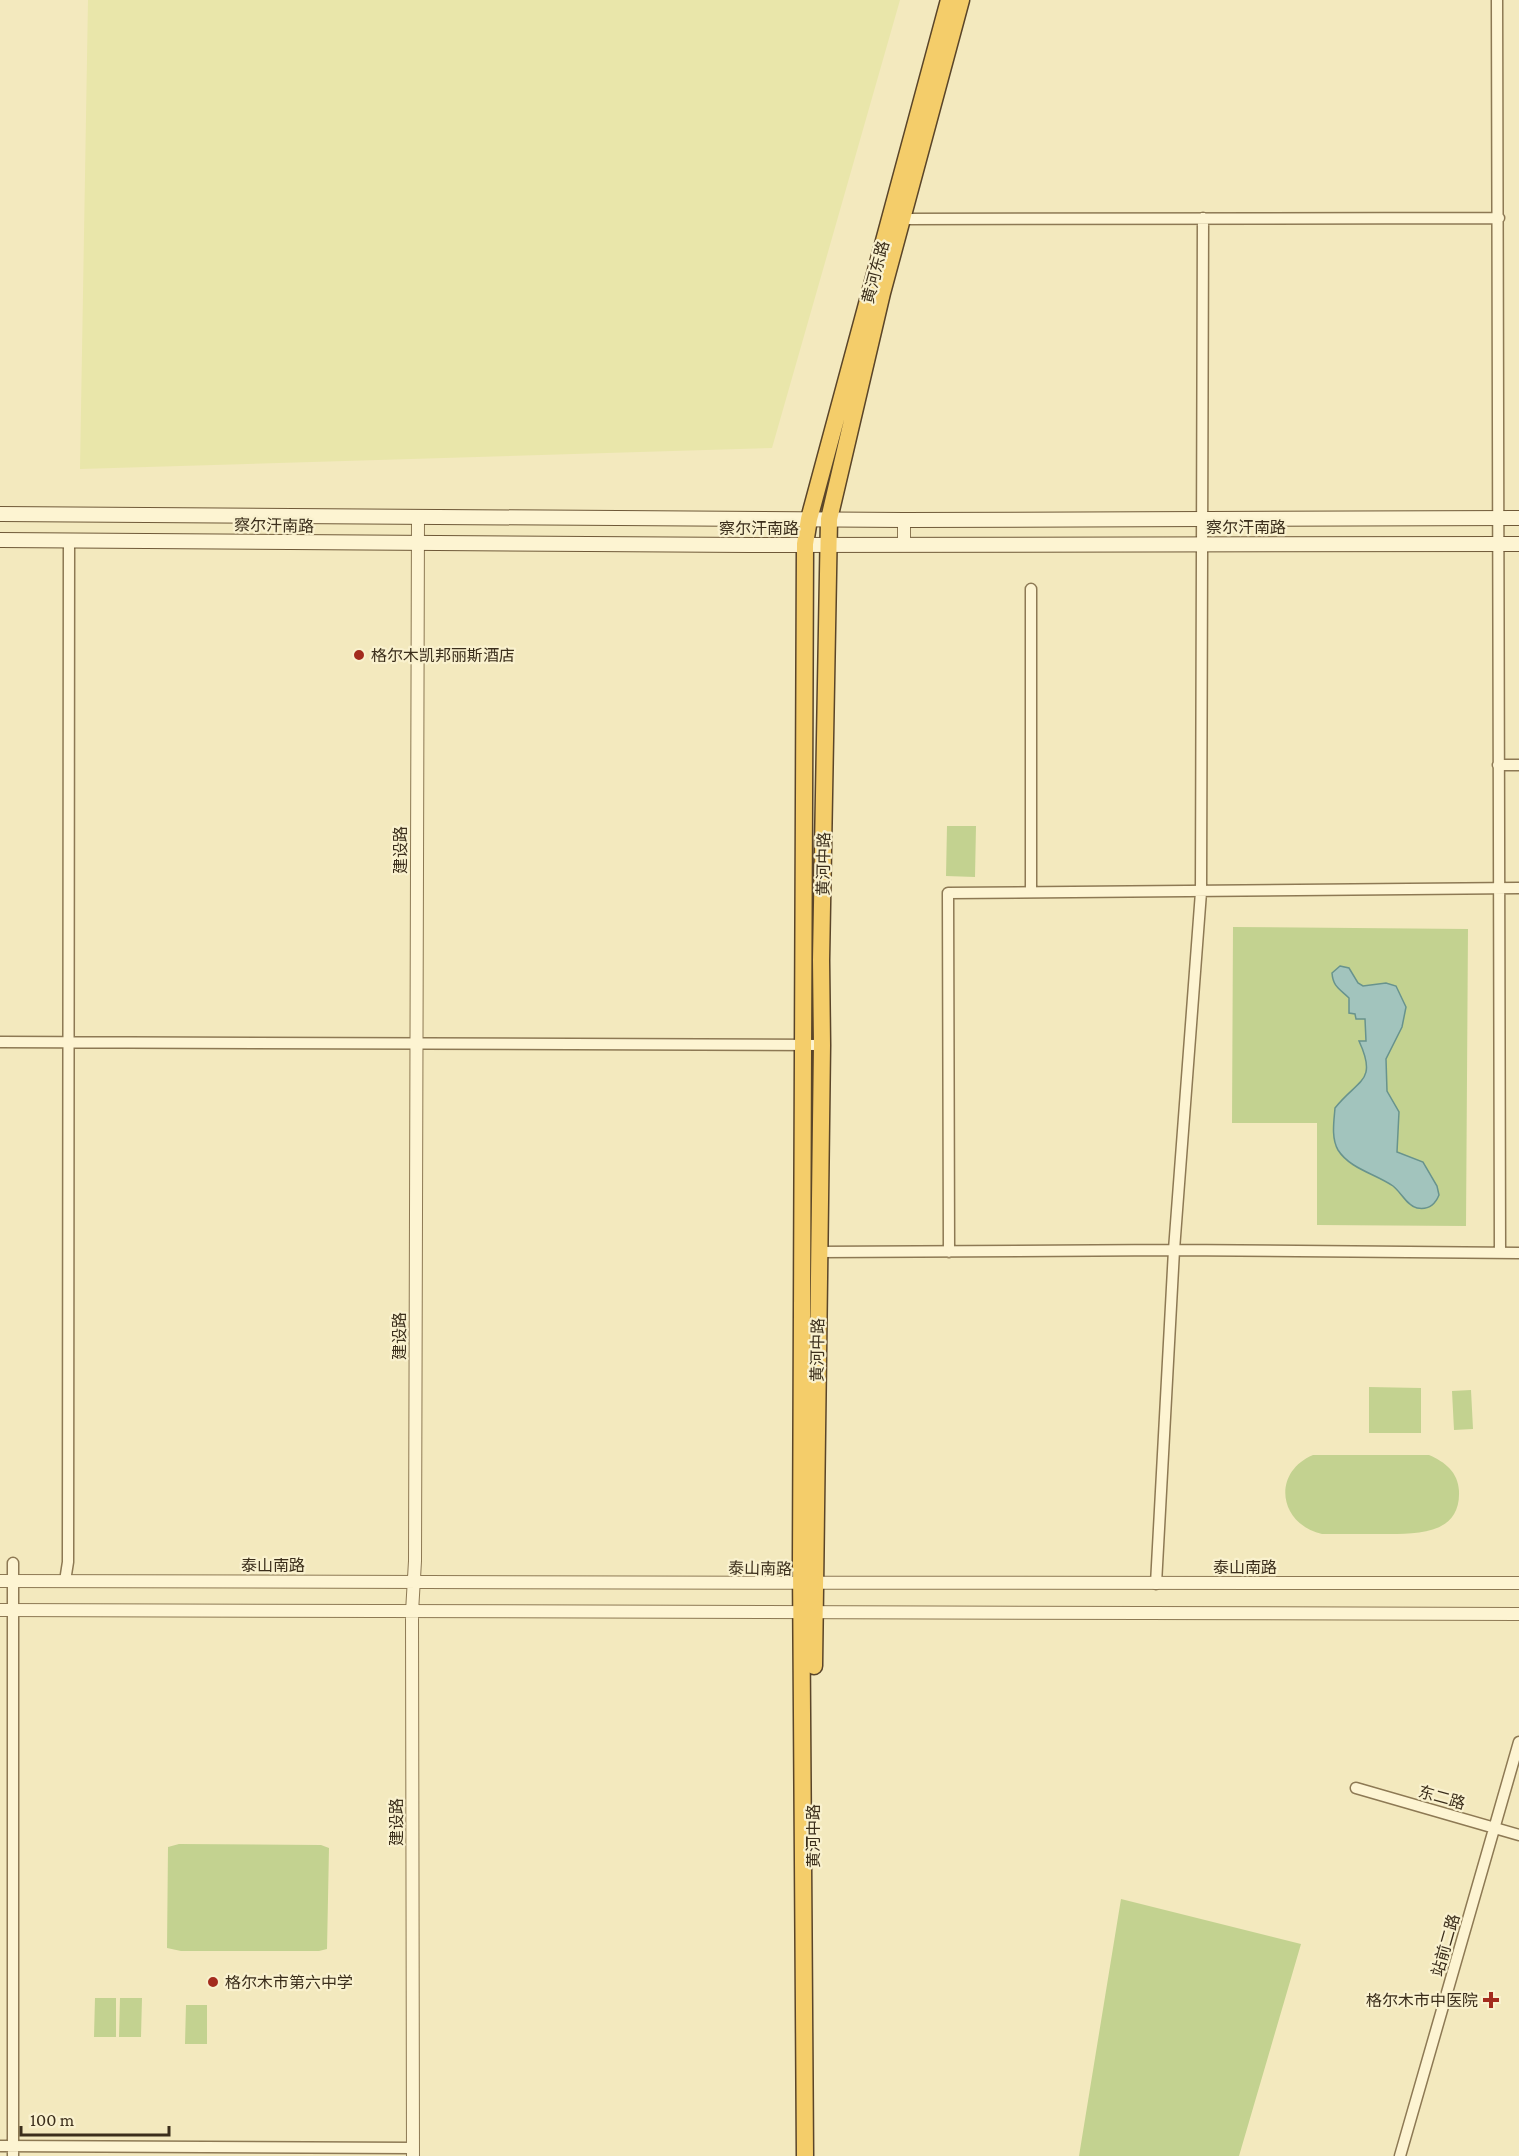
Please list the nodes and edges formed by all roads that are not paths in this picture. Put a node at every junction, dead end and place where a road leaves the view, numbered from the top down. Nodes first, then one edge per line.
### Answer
1 (949, 0) edge
2 (961, 0) edge
3 (1497, 0) edge
4 (1203, 218) junction
5 (1499, 218) junction
6 (902, 219) junction
7 (0, 514) edge
8 (418, 516) junction
9 (1202, 517) junction
10 (1498, 518) junction
11 (1519, 518) edge
12 (809, 519) junction
13 (829, 519) junction
14 (904, 520) junction
15 (0, 540) edge
16 (69, 540) junction
17 (418, 543) junction
18 (904, 543) junction
19 (805, 544) junction
20 (830, 544) junction
21 (1202, 544) junction
22 (1498, 544) junction
23 (1519, 544) edge
24 (1031, 589) dead end
25 (1498, 765) junction
26 (1519, 765) edge
27 (1499, 888) junction
28 (1519, 888) edge
29 (1031, 892) junction
30 (1202, 892) junction
31 (70, 1041) junction
32 (0, 1042) edge
33 (416, 1043) junction
34 (804, 1045) junction
35 (822, 1045) junction
36 (1174, 1250) junction
37 (818, 1252) junction
38 (949, 1252) junction
39 (1500, 1253) junction
40 (1519, 1253) edge
41 (12, 1563) dead end
42 (6, 1581) edge
43 (65, 1581) junction
44 (414, 1581) junction
45 (1519, 1583) edge
46 (1156, 1584) junction
47 (808, 1585) junction
48 (6, 1610) edge
49 (412, 1612) junction
50 (808, 1613) junction
51 (1519, 1614) edge
52 (1519, 1742) edge
53 (1356, 1788) dead end
54 (6, 1807) edge
55 (1494, 1828) junction
56 (1519, 1835) edge
57 (0, 2146) edge
58 (13, 2151) edge
59 (413, 2152) edge
60 (805, 2156) edge
61 (812, 2156) edge
62 (1400, 2156) edge

1 - 12 highway, 黄河东路
2 - 6 highway, 黄河东路
3 - 5 street
4 - 5 street
4 - 6 street
4 - 9 street
5 - 10 street
6 - 13 highway, 黄河东路
7 - 8 main road, 察尔汗南路
8 - 12 main road, 察尔汗南路
8 - 17 street, 建设路
9 - 10 main road, 察尔汗南路
9 - 14 main road, 察尔汗南路
9 - 21 street
10 - 11 main road, 察尔汗南路
10 - 22 street
12 - 13 main road, 察尔汗南路
12 - 19 highway, 黄河东路
13 - 14 main road, 察尔汗南路
13 - 20 highway, 黄河东路
14 - 18 street
15 - 16 main road, 察尔汗南路
16 - 17 main road, 察尔汗南路
16 - 31 street
17 - 19 main road, 察尔汗南路
17 - 33 street, 建设路
18 - 20 main road, 察尔汗南路
18 - 21 main road, 察尔汗南路
19 - 20 main road, 察尔汗南路
19 - 34 highway, 黄河中路
20 - 35 highway, 黄河中路
21 - 22 main road, 察尔汗南路
21 - 30 street
22 - 23 main road, 察尔汗南路
22 - 25 street
24 - 29 street
25 - 26 street
25 - 27 street
27 - 28 street
27 - 30 street
27 - 39 street
29 - 30 street
29 - 38 street
30 - 36 street
31 - 32 street
31 - 33 street
31 - 43 street
33 - 34 street
33 - 44 street, 建设路
34 - 35 street
34 - 47 highway, 黄河中路
35 - 37 highway, 黄河中路
36 - 38 street
36 - 39 street
36 - 46 street
37 - 38 street
37 - 47 highway, 黄河中路
39 - 40 street
41 - 42 street
42 - 43 street, 泰山南路
42 - 48 street
43 - 44 street, 泰山南路
44 - 47 street, 泰山南路
44 - 49 street, 建设路
45 - 46 street, 泰山南路
46 - 47 street, 泰山南路
47 - 50 highway, 黄河中路
48 - 49 street
48 - 54 street
49 - 50 street
49 - 59 street, 建设路
50 - 51 street
50 - 60 highway, 黄河中路
50 - 61 highway, 黄河中路
52 - 55 street, 站前二路
53 - 55 street, 东二路
54 - 58 street
55 - 56 street, 东二路
55 - 62 street, 站前二路
57 - 58 street
58 - 59 street

